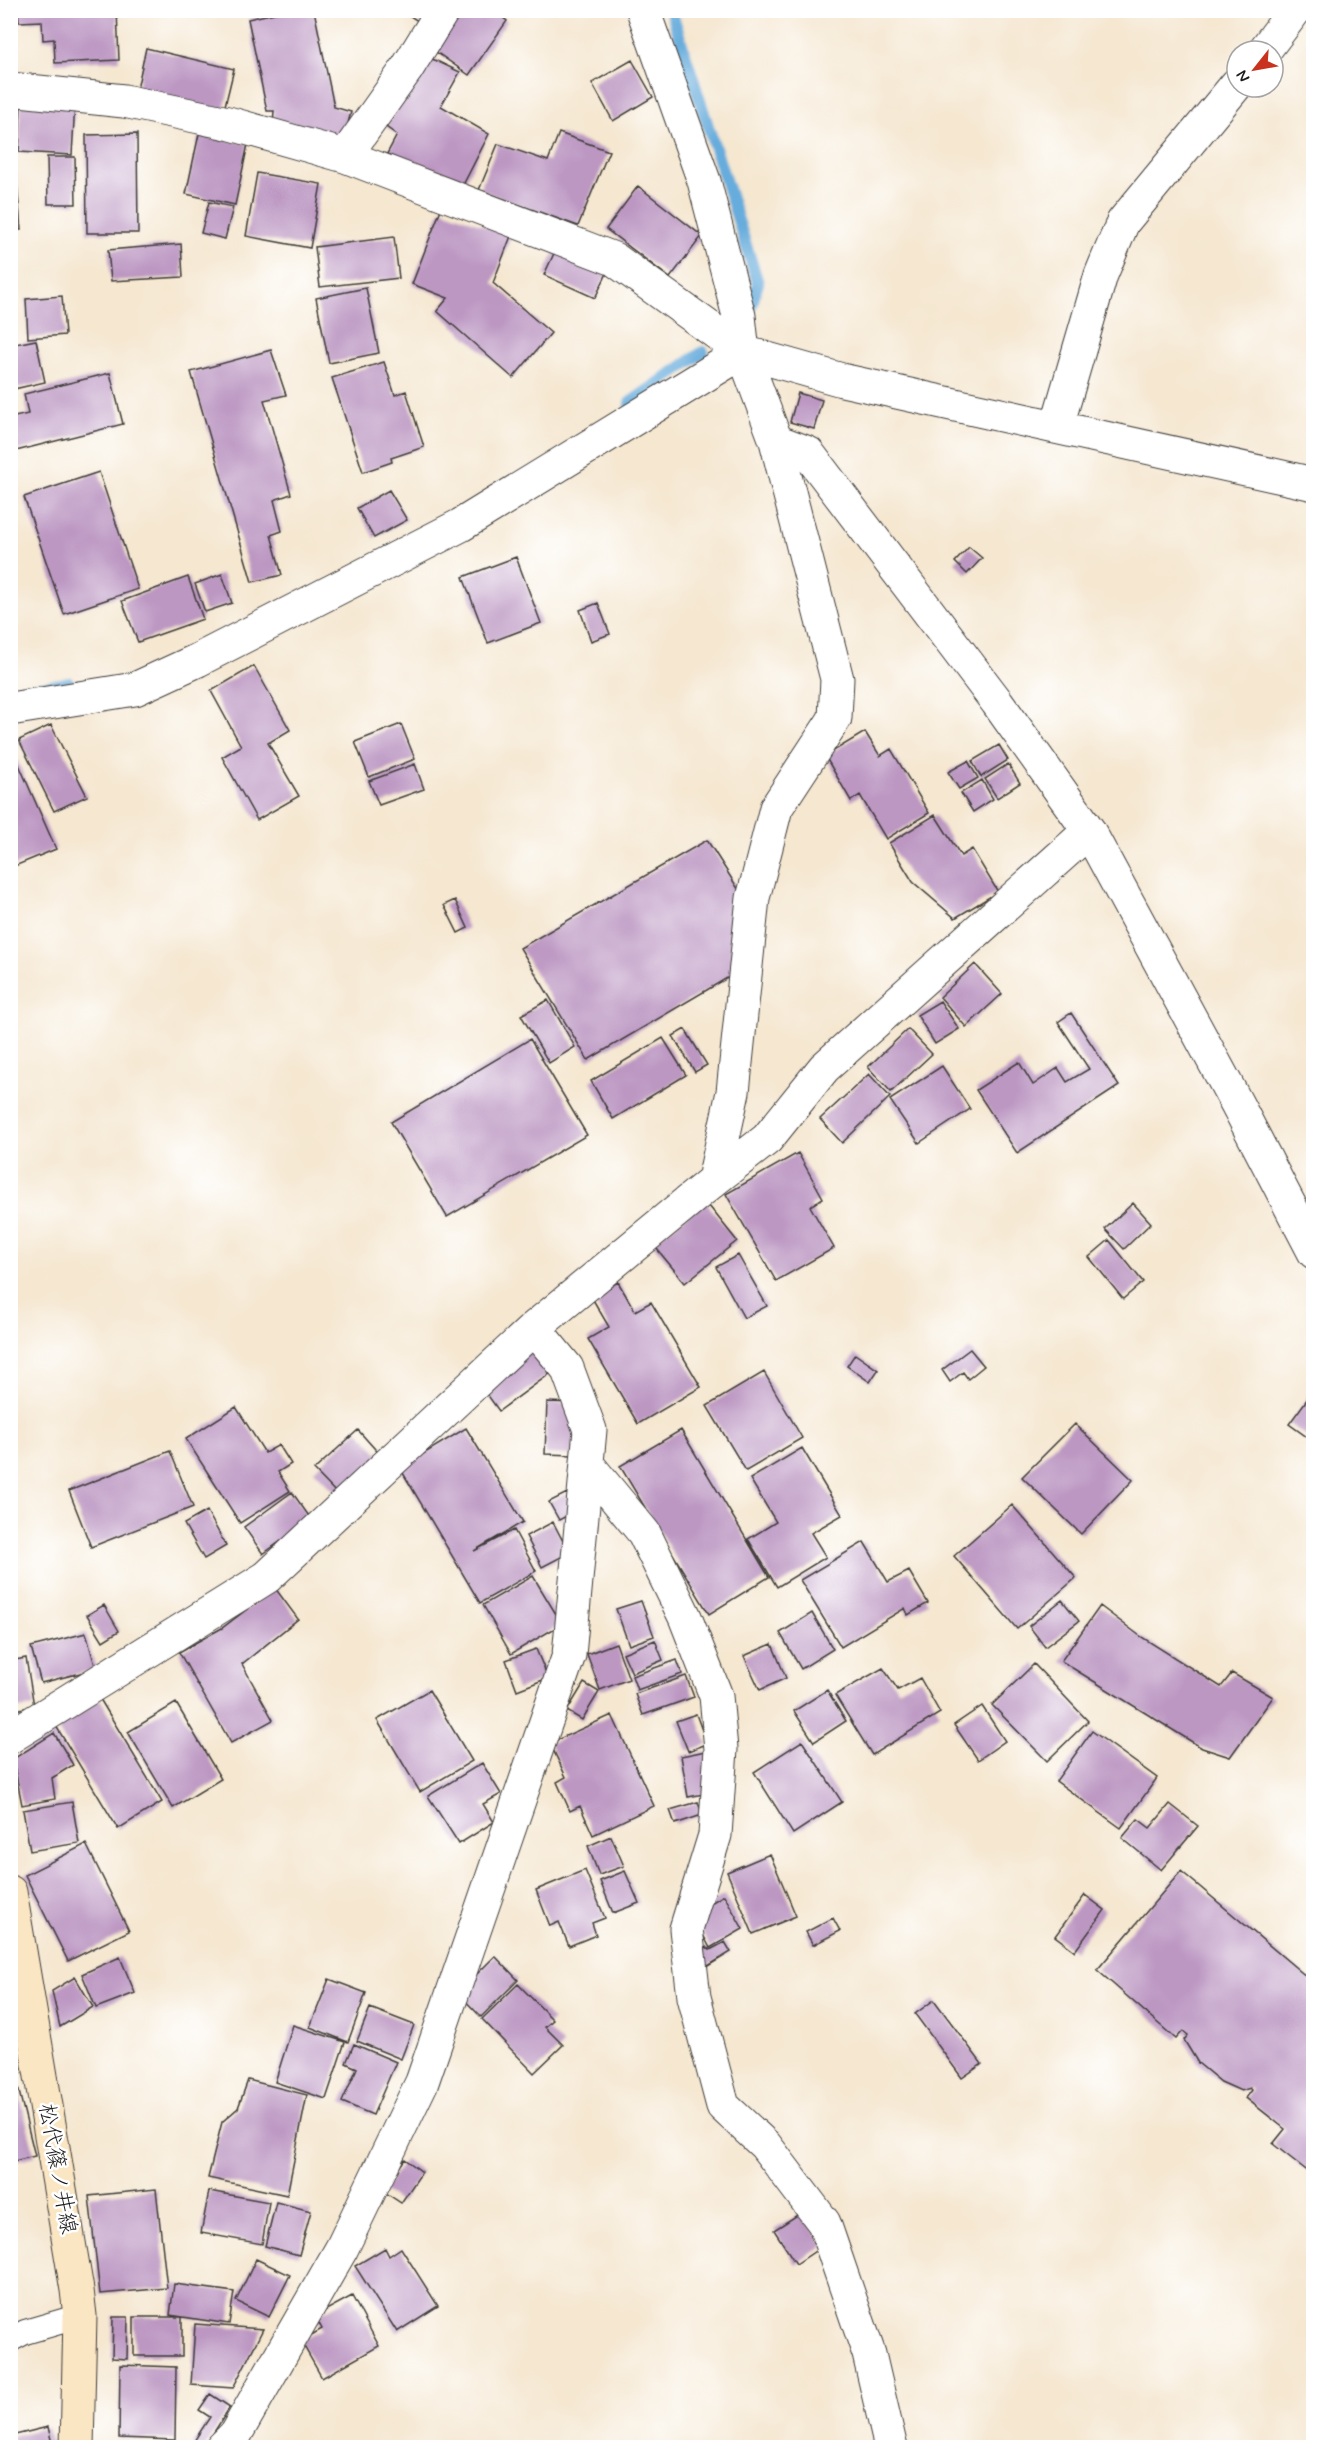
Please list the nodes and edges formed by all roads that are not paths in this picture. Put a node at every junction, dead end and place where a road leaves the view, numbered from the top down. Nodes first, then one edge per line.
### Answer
1 (442, 10) edge
2 (643, 10) edge
3 (1295, 10) edge
4 (1273, 39) edge
5 (10, 76) edge
6 (10, 89) edge
7 (48, 93) junction
8 (1225, 99) edge
9 (345, 156) junction
10 (743, 352) junction
11 (1057, 426) junction
12 (776, 441) junction
13 (1314, 484) edge
14 (10, 709) edge
15 (1089, 831) junction
16 (714, 1180) junction
17 (1314, 1252) edge
18 (534, 1328) junction
19 (588, 1465) junction
20 (10, 1737) edge
21 (10, 1892) edge
22 (80, 2316) junction
23 (10, 2340) edge
24 (77, 2448) edge
25 (222, 2448) edge
26 (891, 2448) edge

1 - 9 street
2 - 10 street
3 - 4 street
5 - 7 street
6 - 7 street
7 - 9 street
8 - 11 street
9 - 10 street
10 - 11 street
10 - 12 street
10 - 14 street
11 - 13 street
12 - 15 street
12 - 16 street
15 - 16 street
15 - 17 street
16 - 18 street
18 - 19 street
18 - 20 street
19 - 25 street
19 - 26 street
21 - 22 main road, 松代篠ノ井線
22 - 23 lane
22 - 24 main road, 松代篠ノ井線

